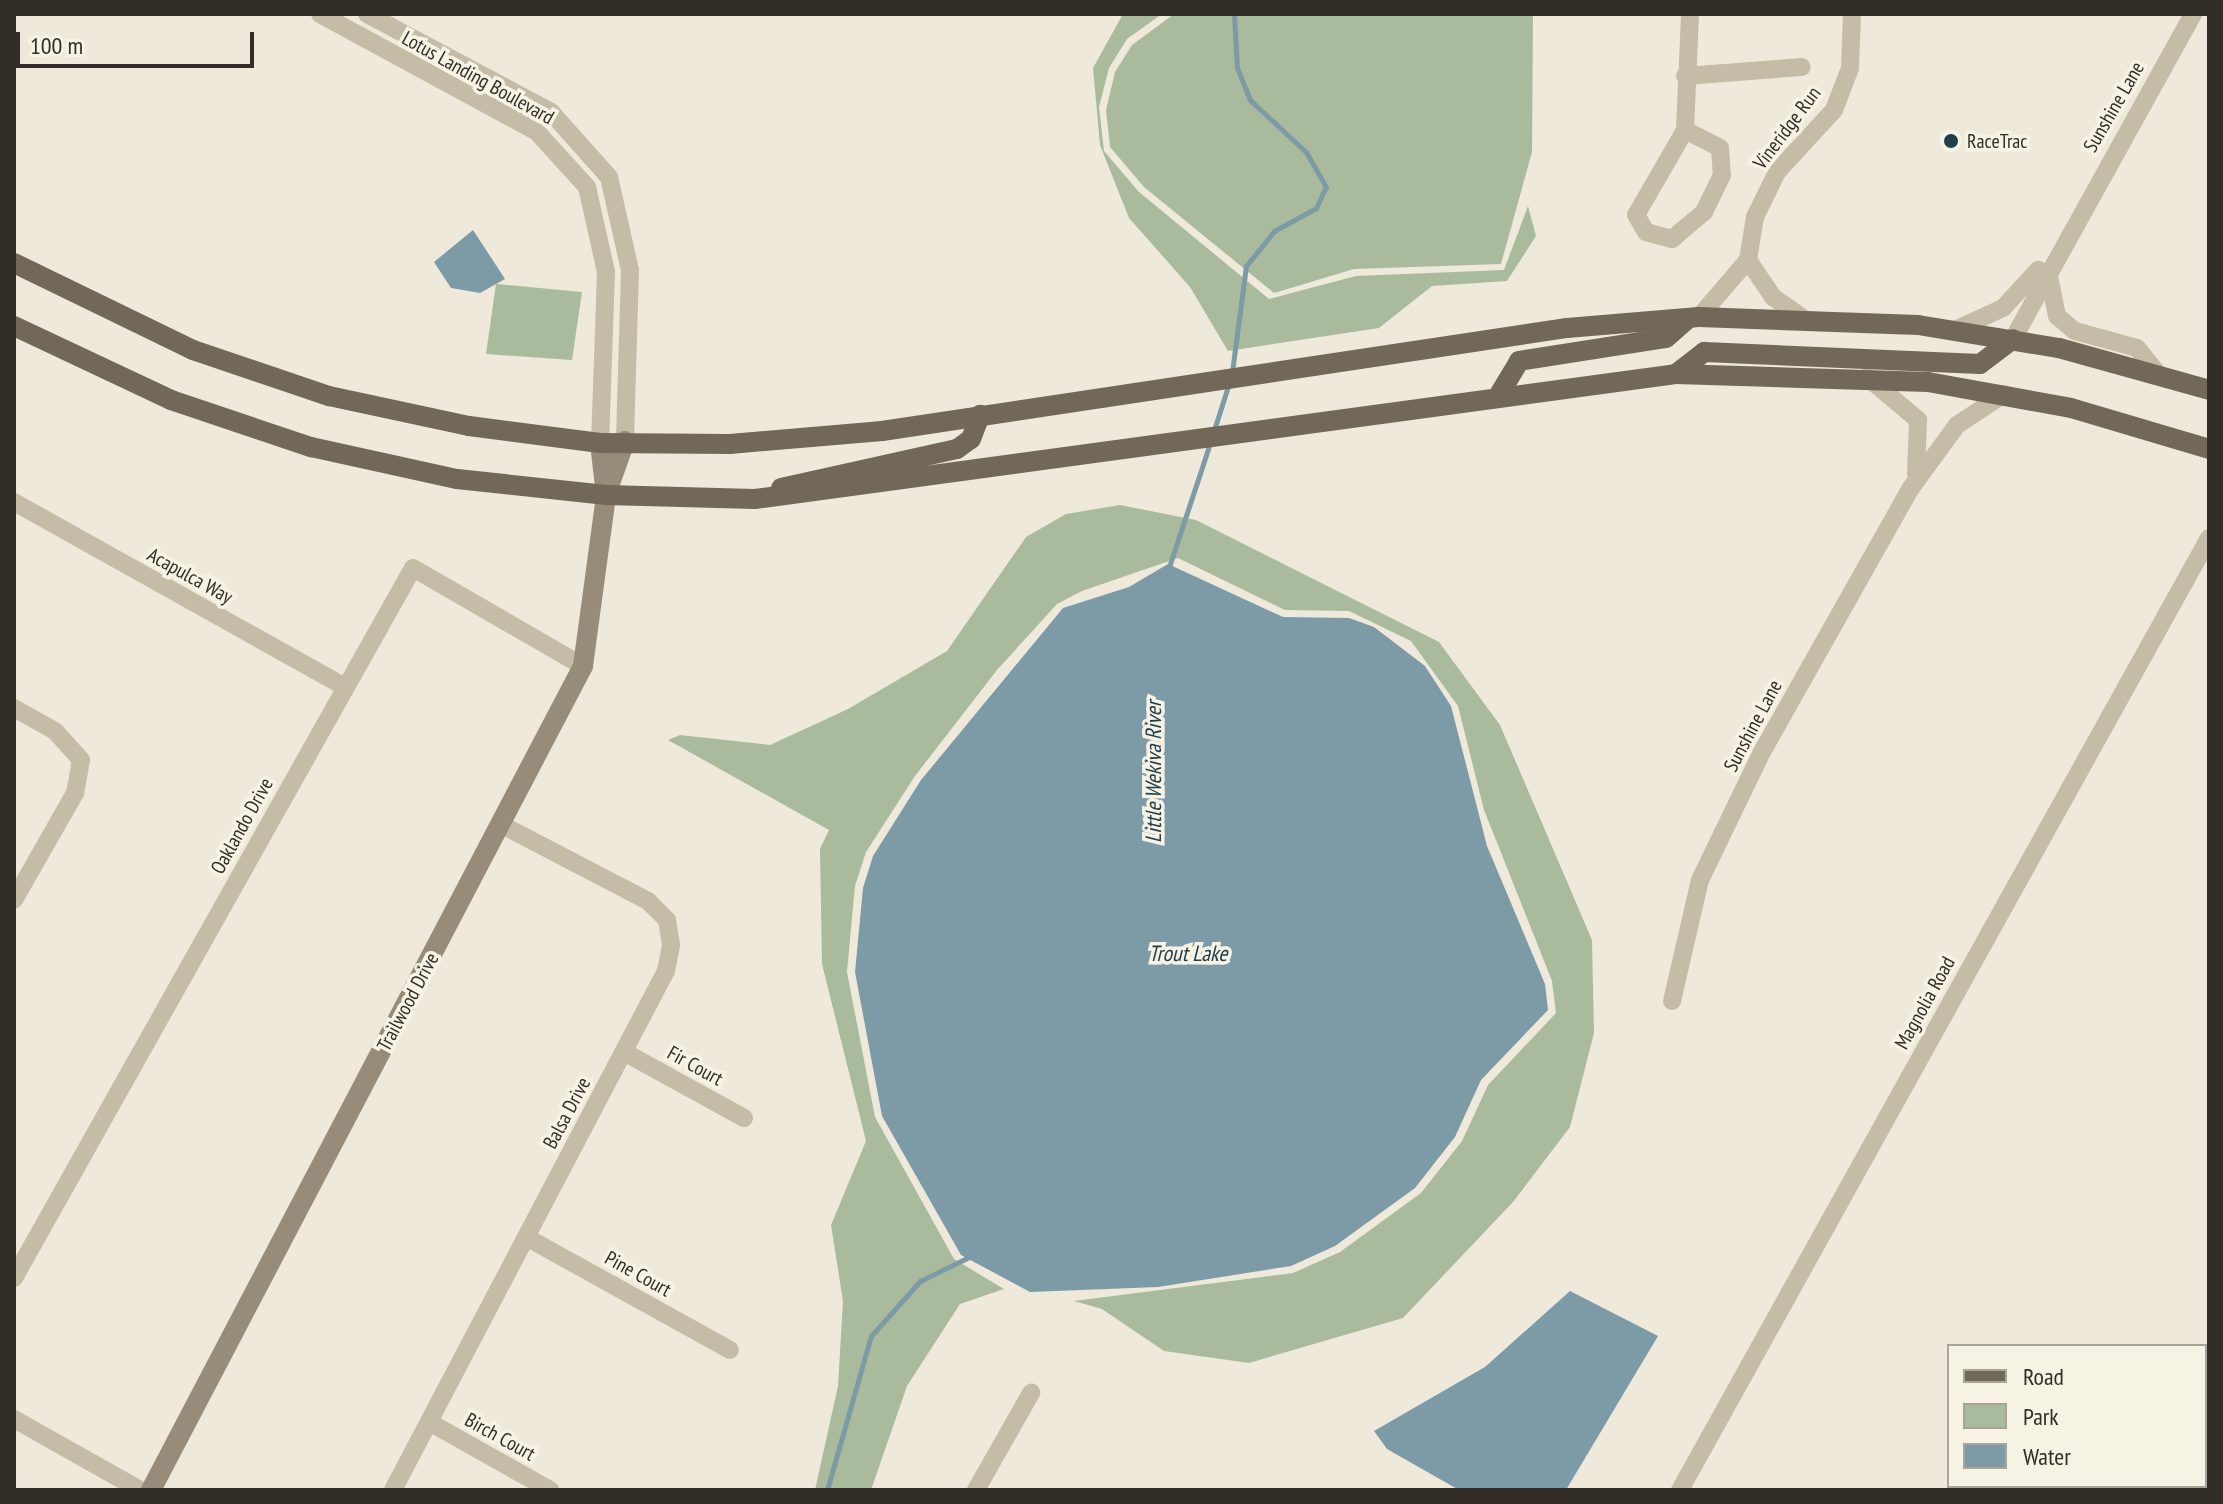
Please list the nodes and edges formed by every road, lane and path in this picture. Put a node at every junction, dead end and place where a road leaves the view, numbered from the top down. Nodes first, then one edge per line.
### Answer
1 (320, 14) edge
2 (367, 14) edge
3 (1690, 14) edge
4 (1852, 14) edge
5 (2193, 14) edge
6 (1802, 67) dead end
7 (1685, 76) junction
8 (1685, 130) junction
9 (2073, 222) junction
10 (1748, 260) junction
11 (14, 263) edge
12 (2049, 268) junction
13 (1694, 317) junction
14 (1802, 317) junction
15 (14, 326) edge
16 (1955, 330) junction
17 (2013, 339) junction
18 (2157, 373) junction
19 (1676, 374) junction
20 (1864, 375) junction
21 (2209, 390) edge
22 (1500, 393) junction
23 (2004, 394) junction
24 (980, 415) junction
25 (625, 441) junction
26 (600, 443) junction
27 (2209, 449) edge
28 (1911, 488) junction
29 (606, 495) junction
30 (755, 499) junction
31 (14, 502) edge
32 (2209, 538) edge
33 (583, 666) junction
34 (345, 687) junction
35 (14, 708) edge
36 (502, 825) junction
37 (14, 900) edge
38 (1672, 1001) dead end
39 (624, 1052) junction
40 (744, 1118) dead end
41 (526, 1237) junction
42 (14, 1278) edge
43 (730, 1350) dead end
44 (1031, 1393) dead end
45 (14, 1419) edge
46 (429, 1422) junction
47 (140, 1490) edge
48 (151, 1490) edge
49 (393, 1490) edge
50 (550, 1490) edge
51 (976, 1490) edge
52 (1680, 1490) edge

1 - 26 street, Lotus Landing Boulevard
2 - 25 street, Lotus Landing Boulevard
3 - 7 street
4 - 10 street, Vineridge Run
5 - 9 street, Sunshine Lane
6 - 7 street
7 - 8 street
8 - 8 street
9 - 12 street, Sunshine Lane
9 - 16 street, Sunshine Lane
10 - 13 street
10 - 14 street
11 - 26 main road
12 - 17 street, Sunshine Lane
12 - 18 street
13 - 14 main road
13 - 22 main road
13 - 24 main road
14 - 16 main road
15 - 29 main road
16 - 17 main road
17 - 18 main road
17 - 19 main road
18 - 21 main road
19 - 20 main road
19 - 22 main road
20 - 23 main road
20 - 28 street, Sunshine Lane
22 - 30 main road
23 - 27 main road
23 - 28 street, Sunshine Lane
24 - 25 main road
24 - 30 main road
25 - 26 main road
25 - 29 street, Trailwood Drive
26 - 29 street, Trailwood Drive
28 - 38 street, Sunshine Lane
29 - 30 main road
29 - 33 street, Trailwood Drive
31 - 34 street, Acapulca Way
32 - 52 street, Magnolia Road
33 - 34 street, Oaklando Drive
33 - 36 street, Trailwood Drive
34 - 42 street, Oaklando Drive
35 - 37 street
36 - 39 street, Balsa Drive
36 - 48 street, Trailwood Drive
39 - 40 street, Fir Court
39 - 41 street, Balsa Drive
41 - 43 street, Pine Court
41 - 46 street, Balsa Drive
44 - 51 street
45 - 47 street
46 - 49 street, Balsa Drive
46 - 50 street, Birch Court

